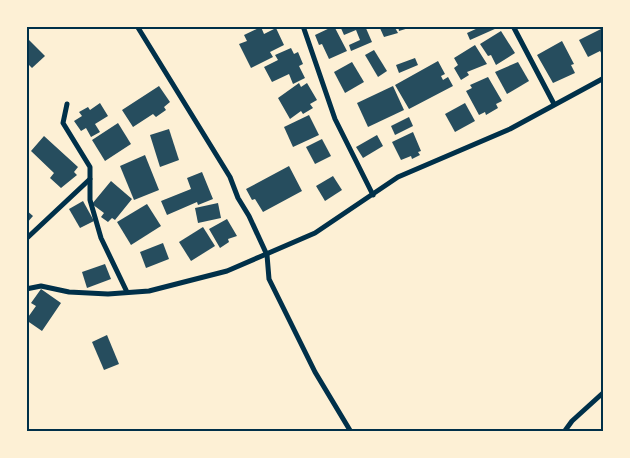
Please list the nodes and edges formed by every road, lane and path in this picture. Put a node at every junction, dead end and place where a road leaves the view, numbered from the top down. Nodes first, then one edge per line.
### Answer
1 (137, 26) edge
2 (303, 26) edge
3 (513, 26) edge
4 (604, 78) edge
5 (67, 104) dead end
6 (554, 104) junction
7 (90, 179) junction
8 (373, 195) junction
9 (26, 239) edge
10 (267, 254) junction
11 (26, 289) edge
12 (127, 292) junction
13 (604, 392) edge
14 (351, 432) edge
15 (564, 432) edge

1 - 10 street
2 - 8 street
3 - 6 street
4 - 6 street
5 - 7 street
6 - 8 street
7 - 9 street
7 - 12 street
8 - 10 street
10 - 12 street
10 - 14 street
11 - 12 street
13 - 15 street

